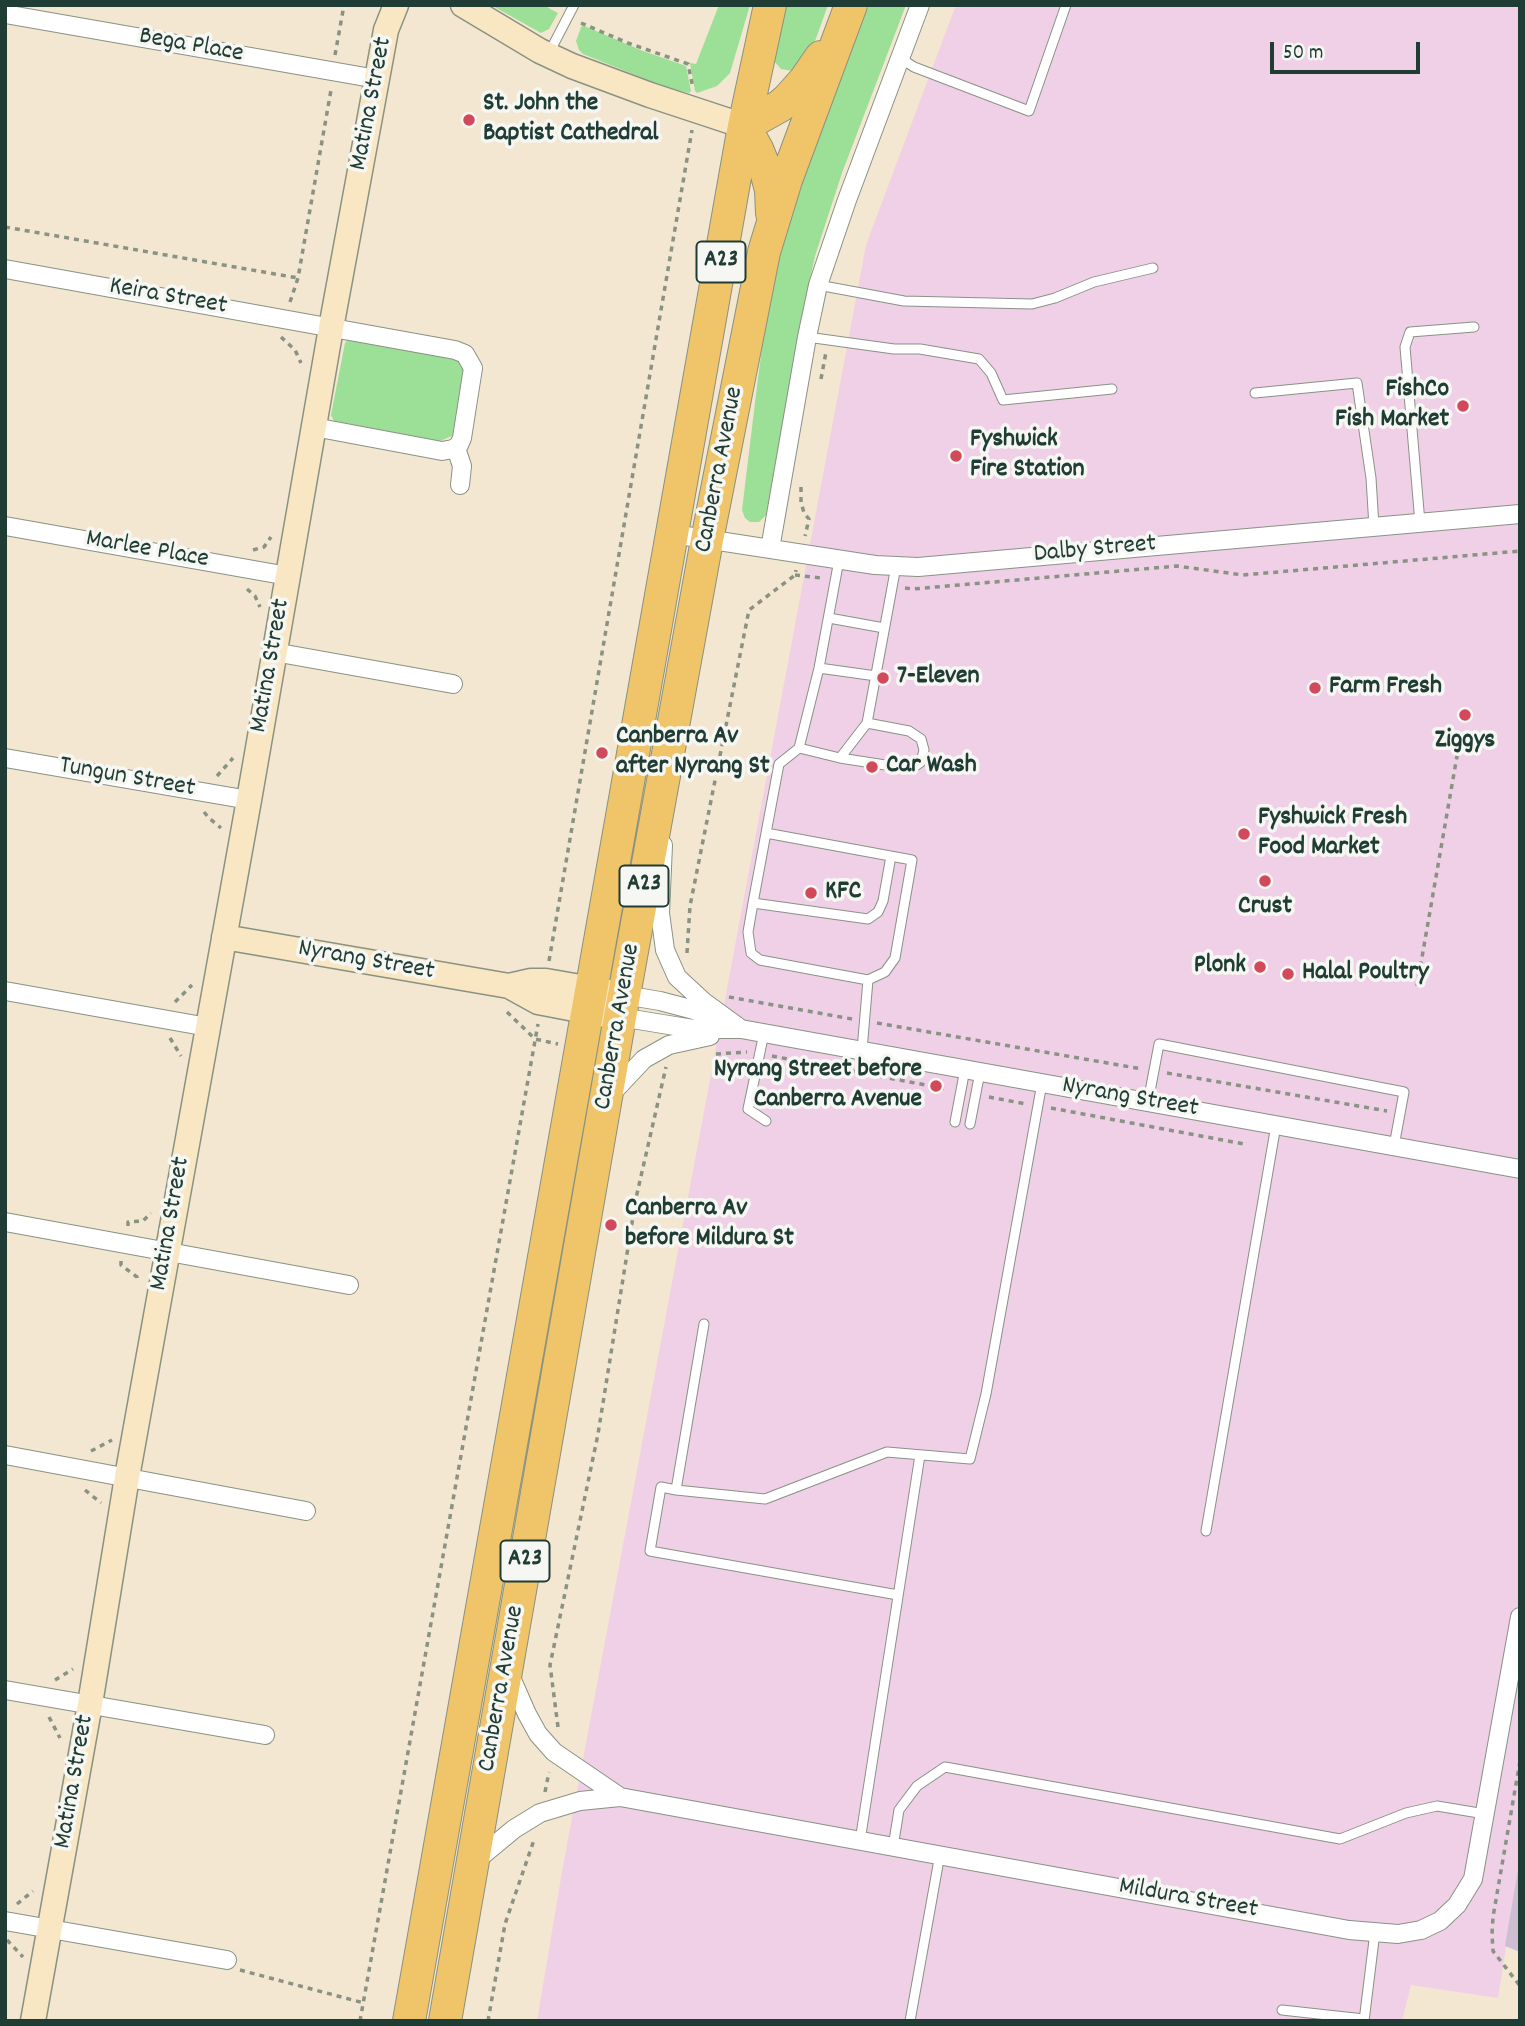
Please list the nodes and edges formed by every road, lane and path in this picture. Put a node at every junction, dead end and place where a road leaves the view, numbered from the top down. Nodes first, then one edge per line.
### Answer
1 (344, 5) edge
2 (396, 5) edge
3 (463, 5) edge
4 (574, 5) edge
5 (770, 5) edge
6 (920, 5) edge
7 (1066, 5) edge
8 (848, 13) edge
9 (5, 14) edge
10 (569, 17) junction
11 (760, 54) junction
12 (548, 55) junction
13 (900, 58) junction
14 (688, 64) dead end
15 (335, 72) junction
16 (810, 73) junction
17 (377, 79) junction
18 (695, 110) junction
19 (744, 126) junction
20 (771, 225) junction
21 (5, 227) edge
22 (1153, 268) dead end
23 (5, 269) edge
24 (298, 278) junction
25 (818, 285) junction
26 (284, 321) junction
27 (1474, 327) dead end
28 (331, 328) junction
29 (807, 337) junction
30 (304, 369) dead end
31 (1112, 389) dead end
32 (1255, 393) dead end
33 (314, 427) junction
34 (456, 448) junction
35 (460, 485) dead end
36 (1520, 514) edge
37 (1420, 523) junction
38 (5, 526) edge
39 (1374, 527) junction
40 (276, 530) dead end
41 (673, 534) junction
42 (707, 540) junction
43 (770, 549) junction
44 (1520, 551) edge
45 (839, 560) junction
46 (896, 566) junction
47 (241, 568) junction
48 (288, 576) junction
49 (836, 580) junction
50 (892, 587) junction
51 (262, 613) dead end
52 (829, 618) junction
53 (884, 628) junction
54 (274, 652) junction
55 (819, 668) junction
56 (876, 676) junction
57 (453, 684) dead end
58 (867, 723) junction
59 (1461, 733) dead end
60 (799, 748) junction
61 (237, 753) dead end
62 (5, 758) edge
63 (840, 758) junction
64 (664, 777) junction
65 (202, 793) junction
66 (249, 800) junction
67 (766, 833) junction
68 (221, 838) dead end
69 (891, 856) junction
70 (753, 903) junction
71 (224, 937) junction
72 (687, 956) dead end
73 (868, 980) junction
74 (197, 981) dead end
75 (1417, 986) dead end
76 (5, 991) edge
77 (544, 992) junction
78 (504, 997) junction
79 (731, 998) dead end
80 (591, 1000) junction
81 (622, 1006) junction
82 (163, 1019) junction
83 (864, 1021) junction
84 (208, 1027) junction
85 (741, 1029) junction
86 (764, 1033) junction
87 (535, 1039) junction
88 (582, 1048) junction
89 (862, 1050) junction
90 (182, 1057) dead end
91 (666, 1064) dead end
92 (973, 1070) junction
93 (1154, 1071) junction
94 (1042, 1083) junction
95 (606, 1101) junction
96 (1148, 1102) junction
97 (1400, 1114) junction
98 (766, 1121) dead end
99 (955, 1122) dead end
100 (970, 1124) dead end
101 (1276, 1125) junction
102 (1394, 1146) junction
103 (1520, 1169) edge
104 (157, 1207) dead end
105 (5, 1222) edge
106 (125, 1243) junction
107 (167, 1251) junction
108 (349, 1285) dead end
109 (139, 1287) dead end
110 (704, 1324) dead end
111 (116, 1438) dead end
112 (5, 1455) edge
113 (920, 1455) junction
114 (86, 1469) junction
115 (127, 1478) junction
116 (676, 1490) junction
117 (104, 1505) dead end
118 (306, 1510) dead end
119 (1206, 1531) dead end
120 (898, 1595) junction
121 (1520, 1617) edge
122 (507, 1667) junction
123 (75, 1668) dead end
124 (1515, 1673) edge
125 (5, 1690) edge
126 (46, 1697) junction
127 (90, 1704) junction
128 (265, 1735) dead end
129 (62, 1741) dead end
130 (554, 1752) junction
131 (1520, 1761) edge
132 (620, 1797) junction
133 (540, 1813) junction
134 (1485, 1814) junction
135 (860, 1841) junction
136 (893, 1847) junction
137 (940, 1854) junction
138 (473, 1863) junction
139 (37, 1888) dead end
140 (6, 1921) edge
141 (49, 1929) junction
142 (1375, 1932) junction
143 (227, 1960) joint
144 (1520, 1986) edge
145 (364, 2003) junction
146 (1282, 2010) dead end
147 (1364, 2020) edge
148 (33, 2021) edge
149 (360, 2021) edge
150 (409, 2021) edge
151 (445, 2021) edge
152 (488, 2021) edge
153 (910, 2021) edge

1 - 15 path
2 - 17 street, Matina Street
3 - 12 street
4 - 10 lane
5 - 11 highway, Canberra Avenue / A23
6 - 13 street
7 - 13 lane
8 - 16 highway
8 - 20 highway, Canberra Avenue / A23
9 - 15 street, Bega Place
10 - 12 lane
10 - 14 path
11 - 16 highway
11 - 19 highway, Canberra Avenue / A23
12 - 18 street
13 - 25 street
15 - 17 street, Bega Place
15 - 24 path
16 - 19 highway
17 - 28 street, Matina Street
18 - 19 street
18 - 77 path
19 - 20 highway
19 - 41 highway, Canberra Avenue / A23
20 - 42 highway, Canberra Avenue / A23
21 - 24 path
22 - 25 lane
23 - 26 street, Keira Street
24 - 26 path
25 - 29 street
26 - 28 street, Keira Street
26 - 30 path
27 - 37 lane
28 - 33 street, Matina Street
28 - 34 street
29 - 31 lane
29 - 43 street
32 - 39 lane
33 - 34 street
33 - 48 street, Matina Street
34 - 35 street
36 - 37 street, Dalby Street
37 - 39 street, Dalby Street
38 - 47 street, Marlee Place
39 - 46 street, Dalby Street
40 - 47 path
41 - 42 street, Dalby Street
41 - 80 highway, Canberra Avenue / A23
42 - 43 street, Dalby Street
42 - 64 highway, Canberra Avenue / A23
43 - 45 street, Dalby Street
44 - 50 path
45 - 46 street, Dalby Street
45 - 49 lane
46 - 50 lane
47 - 48 street, Marlee Place
47 - 51 path
48 - 54 street, Matina Street
49 - 52 lane
49 - 72 path
50 - 53 lane
52 - 53 lane
52 - 55 lane
53 - 56 lane
54 - 57 street
54 - 66 street, Matina Street
55 - 56 lane
55 - 60 lane
56 - 58 lane
58 - 63 lane
58 - 63 lane
59 - 75 path
60 - 63 lane
60 - 67 lane
61 - 65 path
62 - 65 street, Tungun Street
64 - 81 highway, Canberra Avenue / A23
64 - 85 street
65 - 66 street, Tungun Street
65 - 68 path
66 - 71 street, Matina Street
67 - 69 lane
67 - 70 lane
69 - 70 lane
69 - 73 lane
70 - 73 lane
71 - 78 street, Nyrang Street
71 - 84 street, Matina Street
73 - 83 lane
74 - 82 path
76 - 82 street
77 - 78 street, Nyrang Street
77 - 80 street, Nyrang Street
77 - 87 path
78 - 87 path
79 - 83 path
80 - 81 street, Nyrang Street
80 - 88 highway, Canberra Avenue / A23
81 - 85 street, Nyrang Street
81 - 95 highway, Canberra Avenue / A23
82 - 84 street
82 - 90 path
83 - 89 lane
83 - 93 path
84 - 107 street, Matina Street
85 - 86 street, Nyrang Street
85 - 95 street
86 - 89 street, Nyrang Street
86 - 98 lane
87 - 88 path
87 - 145 path
88 - 150 highway, Canberra Avenue / A23
89 - 92 street, Nyrang Street
91 - 130 path
92 - 94 street, Nyrang Street
92 - 99 lane
92 - 100 lane
93 - 96 lane
93 - 97 path
93 - 97 lane
94 - 96 street, Nyrang Street
94 - 113 lane
95 - 122 highway, Canberra Avenue / A23
96 - 101 street, Nyrang Street
97 - 102 lane
101 - 102 street, Nyrang Street
101 - 119 lane
102 - 103 street, Nyrang Street
104 - 106 path
105 - 106 street
106 - 107 street
106 - 109 path
107 - 108 street
107 - 115 street, Matina Street
110 - 116 lane
111 - 114 path
112 - 114 street
113 - 116 lane
113 - 120 lane
114 - 115 street
114 - 117 path
115 - 118 street
115 - 127 street, Matina Street
116 - 120 lane
120 - 135 lane
121 - 124 street, Mildura Street
122 - 130 street, Mildura Street
122 - 138 highway, Canberra Avenue / A23
123 - 126 path
124 - 134 street, Mildura Street
125 - 126 street
126 - 127 street
126 - 129 path
127 - 128 street
127 - 141 street, Matina Street
130 - 132 street, Mildura Street
130 - 133 path
131 - 144 path
132 - 133 street, Mildura Street
132 - 135 street, Mildura Street
133 - 138 street, Mildura Street
133 - 152 path
134 - 136 lane
134 - 142 street, Mildura Street
135 - 136 street, Mildura Street
136 - 137 street, Mildura Street
137 - 142 street, Mildura Street
137 - 153 lane
138 - 151 highway, Canberra Avenue / A23
139 - 140 path
140 - 141 street
141 - 143 street
141 - 148 street, Matina Street
142 - 147 lane
143 - 145 path
145 - 149 path
146 - 147 lane

